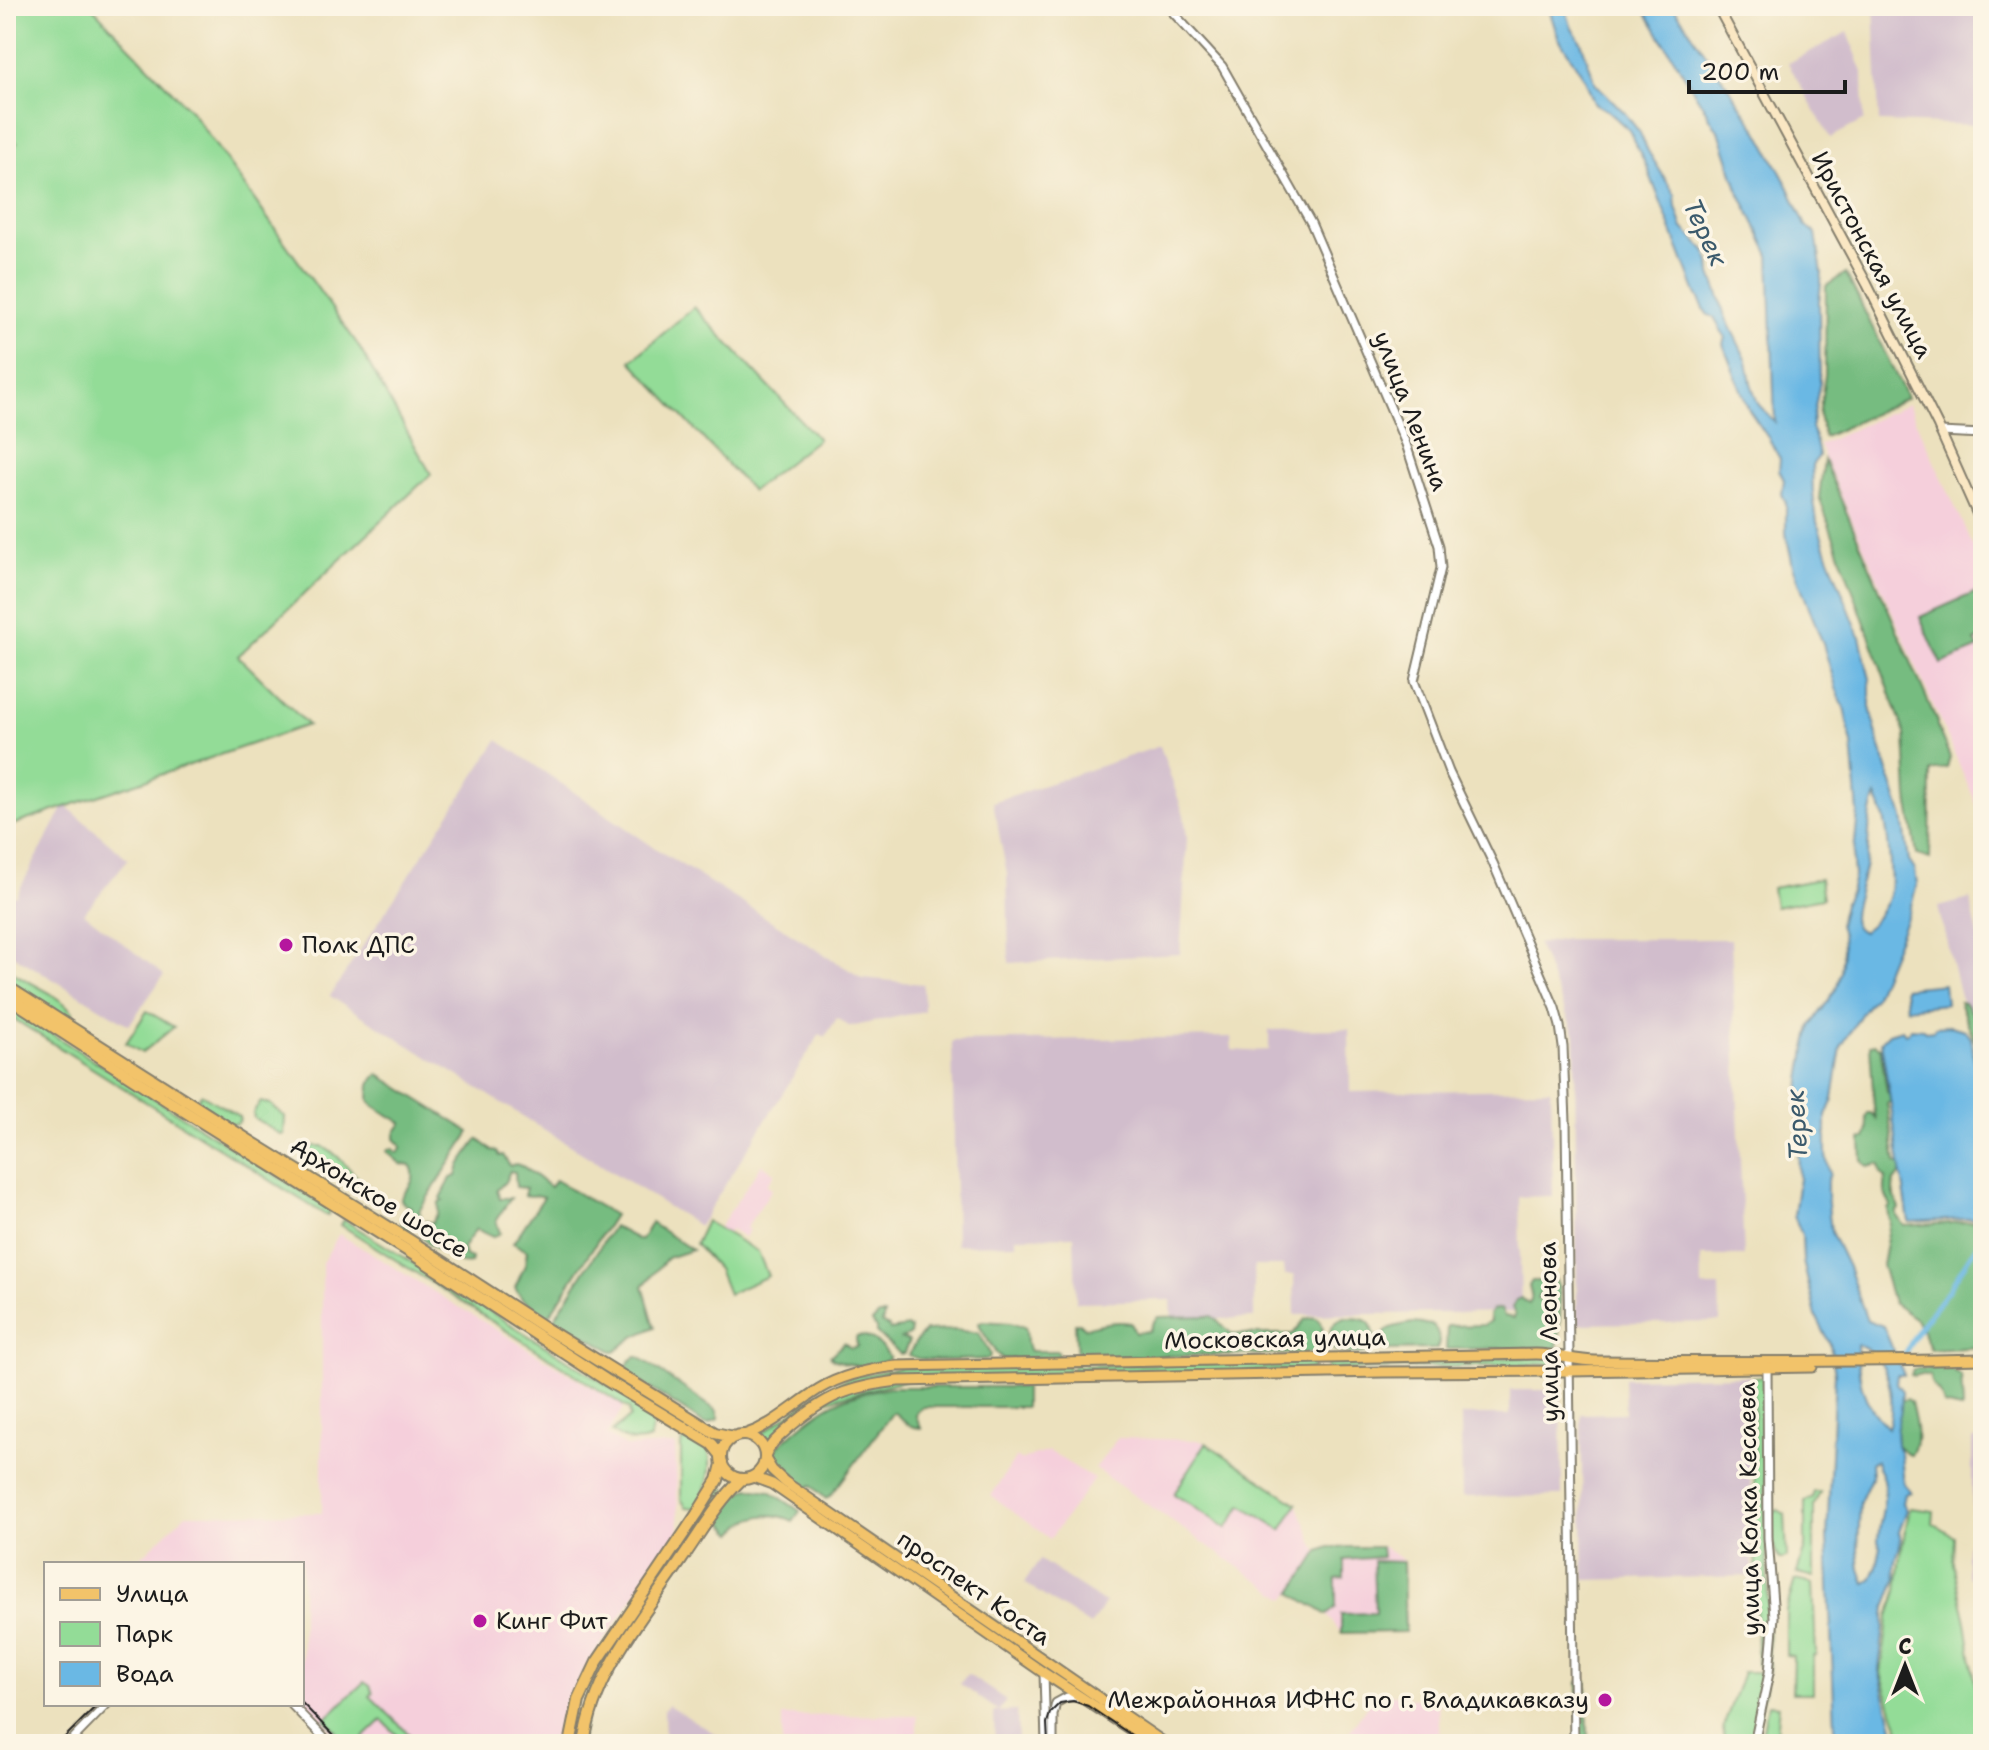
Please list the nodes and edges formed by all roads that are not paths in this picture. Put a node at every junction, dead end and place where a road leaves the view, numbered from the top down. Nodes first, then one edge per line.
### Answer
1 (1167, 6) edge
2 (1717, 6) edge
3 (1940, 432) junction
4 (1983, 434) edge
5 (1983, 527) edge
6 (1520, 928) joint
7 (6, 986) edge
8 (6, 996) edge
9 (1569, 1357) junction
10 (1983, 1362) edge
11 (1824, 1364) junction
12 (1767, 1368) junction
13 (1570, 1371) junction
14 (739, 1436) junction
15 (766, 1458) junction
16 (722, 1459) junction
17 (753, 1477) junction
18 (741, 1480) junction
19 (1044, 1673) junction
20 (1090, 1701) junction
21 (105, 1706) edge
22 (293, 1706) edge
23 (68, 1744) edge
24 (330, 1744) edge
25 (570, 1744) edge
26 (584, 1744) edge
27 (1046, 1744) edge
28 (1053, 1744) edge
29 (1153, 1744) edge
30 (1166, 1744) edge
31 (1574, 1744) edge
32 (1754, 1744) edge

1 - 6 street, улица Ленина
2 - 3 main road, Иристонская улица
3 - 4 street
3 - 5 main road, Иристонская улица
6 - 9 street, улица Леонова
7 - 14 highway, Архонское шоссе
8 - 16 highway, Архонское шоссе
9 - 11 main road, Московская улица
9 - 13 street, улица Леонова
9 - 14 main road, Московская улица
10 - 11 main road
11 - 12 main road, Московская улица
12 - 13 main road, Московская улица
12 - 32 street, улица Колка Кесаева
13 - 15 main road, Московская улица
13 - 31 street, улица Леонова
14 - 15 highway
14 - 16 highway
15 - 17 highway
15 - 30 main road, проспект Коста
16 - 18 highway
16 - 25 highway
17 - 18 highway
17 - 19 main road, проспект Коста
18 - 26 highway
19 - 20 main road, проспект Коста
19 - 27 street
20 - 28 street
20 - 29 main road, проспект Коста
21 - 23 street
22 - 24 street

